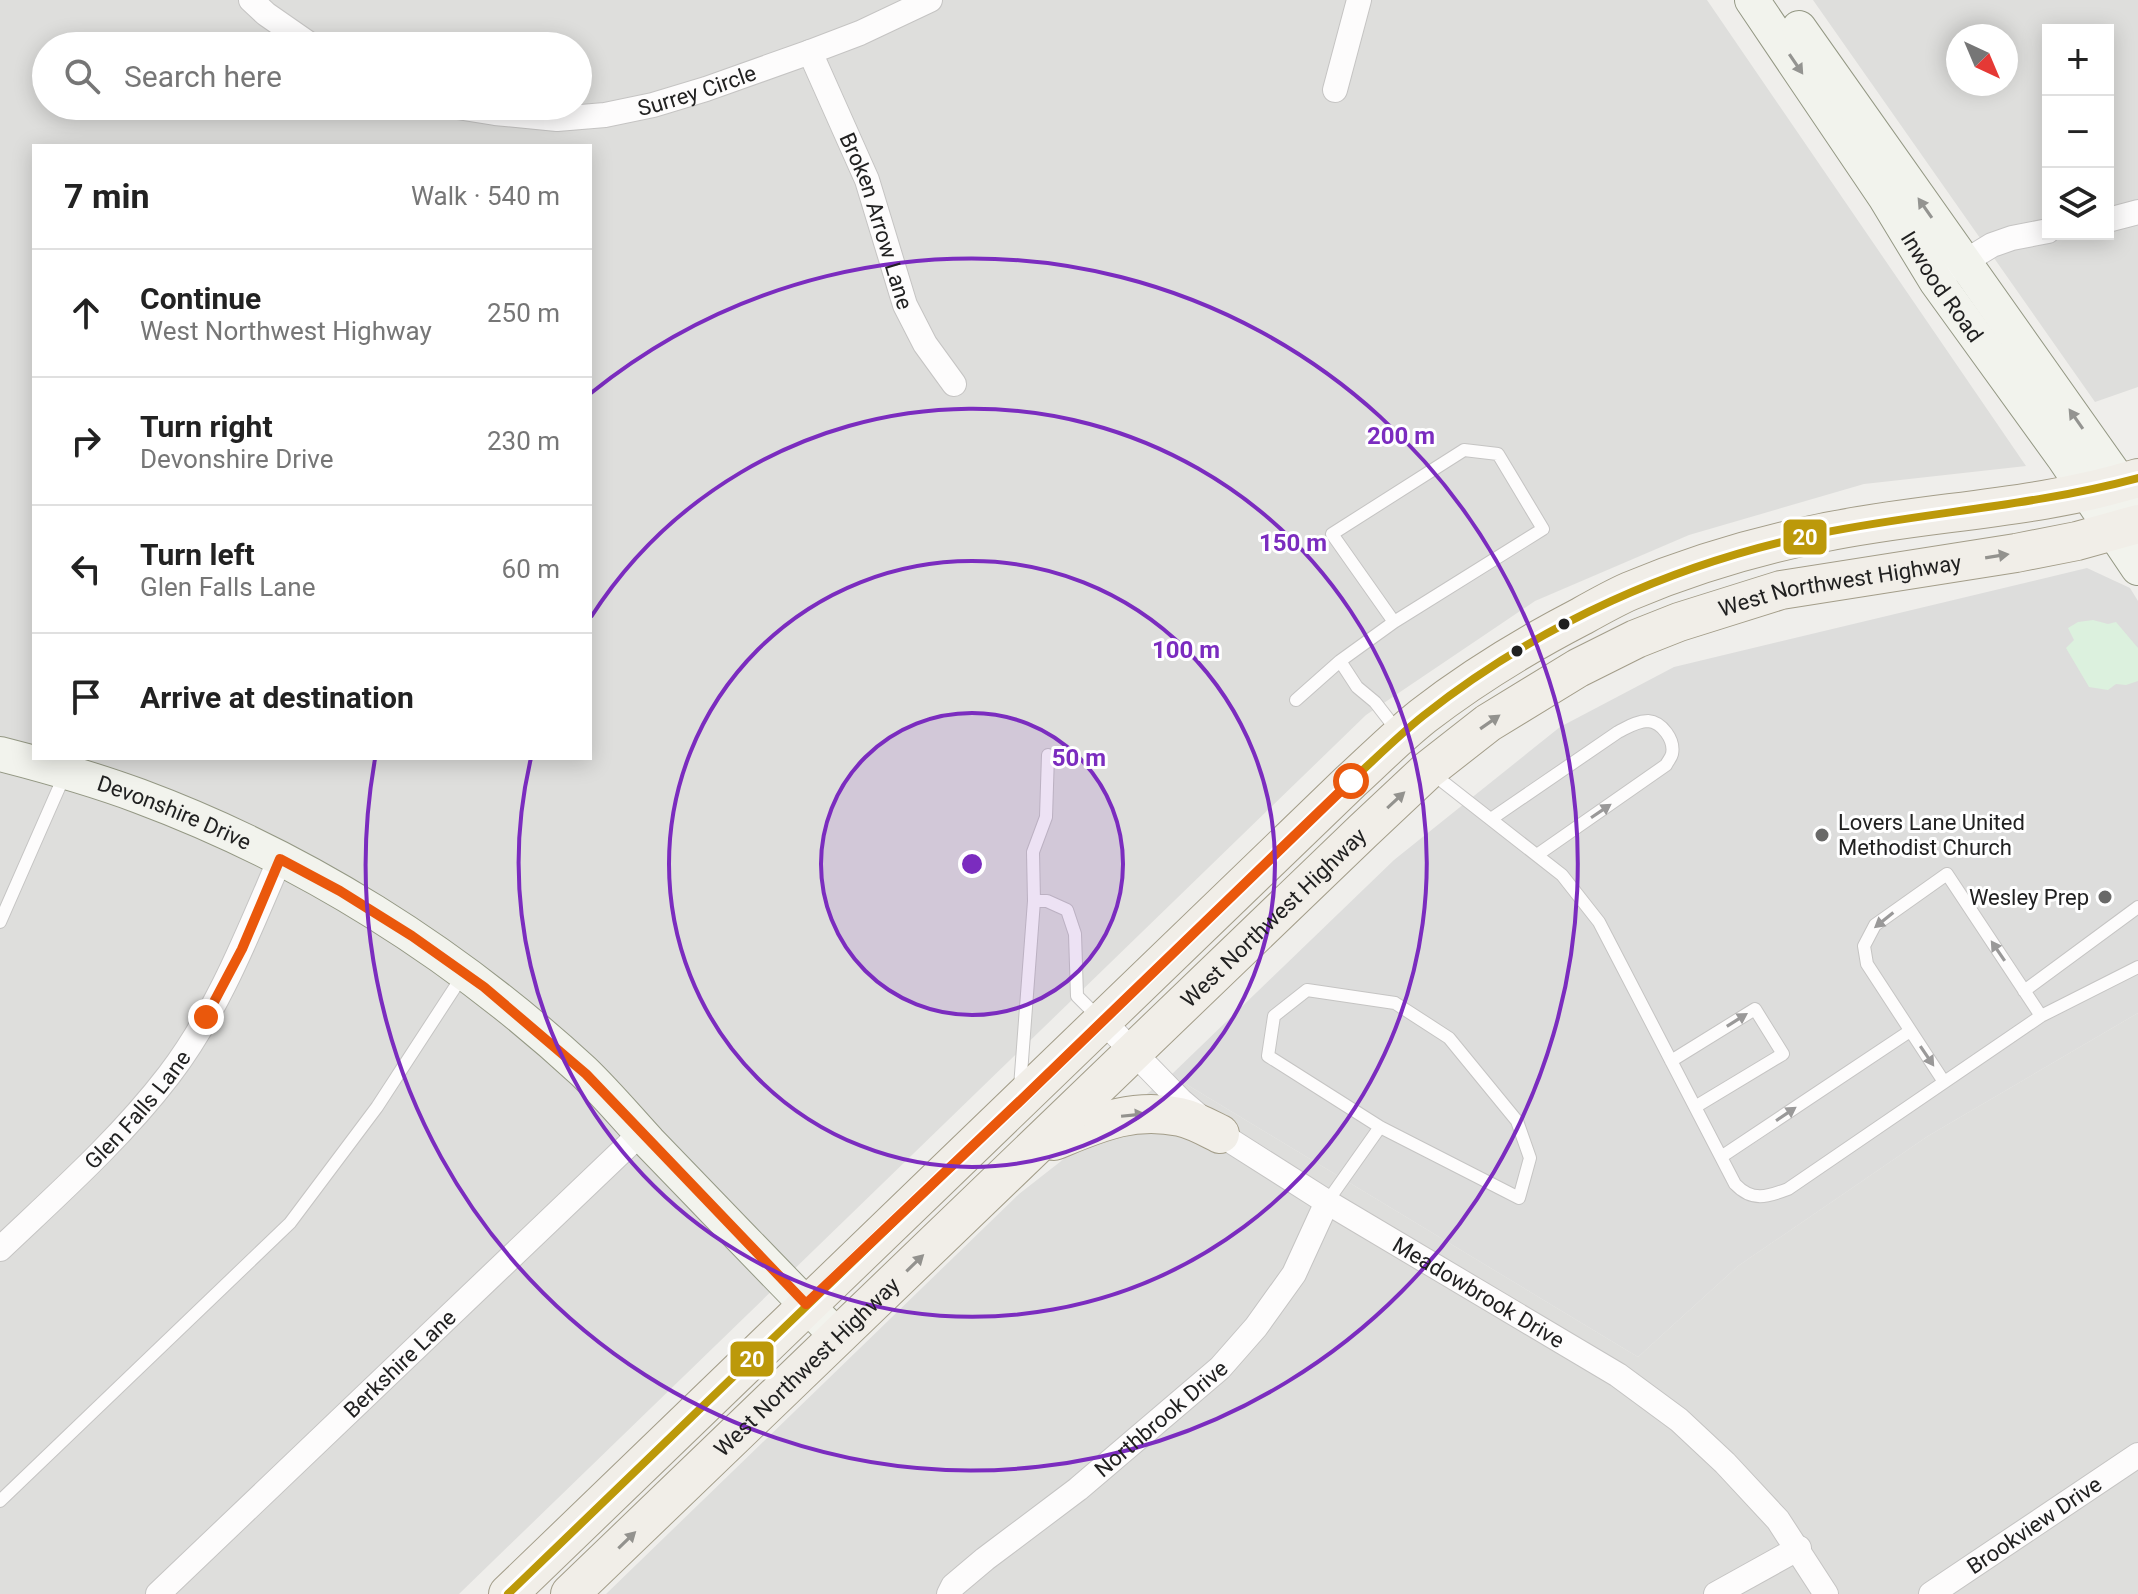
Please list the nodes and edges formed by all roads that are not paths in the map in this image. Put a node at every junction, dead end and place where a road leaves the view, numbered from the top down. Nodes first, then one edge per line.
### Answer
1 (251, 0) edge
2 (930, 0) edge
3 (1359, 0) edge
4 (1752, 0) edge
5 (1779, 0) edge
6 (292, 32) edge
7 (810, 52) junction
8 (1335, 90) dead end
9 (592, 116) edge
10 (2138, 212) edge
11 (2114, 218) edge
12 (2042, 232) edge
13 (1950, 271) junction
14 (954, 384) dead end
15 (2123, 503) edge
16 (2138, 568) edge
17 (1394, 622) junction
18 (1340, 661) junction
19 (1296, 700) dead end
20 (1401, 735) junction
21 (0, 754) edge
22 (1048, 755) dead end
23 (1428, 770) junction
24 (67, 771) junction
25 (1491, 819) junction
26 (1537, 855) junction
27 (280, 859) junction
28 (1034, 901) junction
29 (2138, 907) edge
30 (0, 922) edge
31 (2138, 967) edge
32 (465, 973) junction
33 (2024, 991) junction
34 (2041, 1016) junction
35 (1103, 1021) junction
36 (1910, 1031) junction
37 (1133, 1054) junction
38 (1671, 1061) junction
39 (1944, 1082) junction
40 (1019, 1102) junction
41 (1695, 1107) junction
42 (1380, 1127) junction
43 (641, 1133) junction
44 (1220, 1134) junction
45 (1033, 1149) junction
46 (1721, 1157) junction
47 (1327, 1202) junction
48 (0, 1249) edge
49 (806, 1304) junction
50 (838, 1337) junction
51 (2138, 1455) edge
52 (0, 1501) edge
53 (1799, 1548) junction
54 (158, 1594) edge
55 (508, 1594) edge
56 (570, 1594) edge
57 (949, 1594) edge
58 (1716, 1594) edge
59 (1826, 1594) edge
60 (1931, 1594) edge

1 - 6 street
2 - 7 street, Surrey Circle
3 - 8 street
4 -> 13 street, Inwood Road
13 -> 5 street, Inwood Road
7 - 9 street, Surrey Circle
7 - 14 street, Broken Arrow Lane
10 - 11 street
12 - 13 street
13 - 15 street, Inwood Road
15 - 16 street, Inwood Road
15 - 20 main road, West Northwest Highway
23 -> 15 main road, West Northwest Highway
17 - 17 lane
17 - 18 lane
18 - 19 lane
18 - 20 lane
20 - 23 main road
20 - 35 main road, West Northwest Highway
21 - 24 street, Devonshire Drive
22 - 28 lane
23 - 25 lane
37 -> 23 main road, West Northwest Highway
24 - 27 street, Devonshire Drive
24 - 30 lane
25 - 26 lane
26 -> 25 lane
26 - 38 lane
27 - 32 street, Devonshire Drive
27 - 48 street, Glen Falls Lane
28 - 35 lane
28 - 40 lane
29 - 33 lane
31 - 34 lane
32 - 43 street, Devonshire Drive
32 - 52 lane
33 - 34 lane
33 -> 36 lane
34 - 39 lane
35 - 37 street, Meadowbrook Drive
35 - 40 main road, West Northwest Highway
36 -> 39 lane
46 -> 36 lane
37 - 44 street, Meadowbrook Drive
37 - 45 main road, West Northwest Highway
38 - 41 lane
38 -> 41 lane
39 - 46 lane
40 - 49 main road, West Northwest Highway
41 - 46 lane
42 - 42 lane
42 - 47 lane
43 - 49 street, Devonshire Drive
43 - 54 street, Berkshire Lane
45 -> 44 main road
44 - 47 street, Meadowbrook Drive
50 -> 45 main road, West Northwest Highway
47 - 53 street, Meadowbrook Drive
47 - 57 street, Northbrook Drive
49 - 50 street, Devonshire Drive
49 - 55 main road, West Northwest Highway
56 -> 50 main road, West Northwest Highway
51 - 60 street, Brookview Drive
53 - 58 street
53 - 59 street, Meadowbrook Drive

